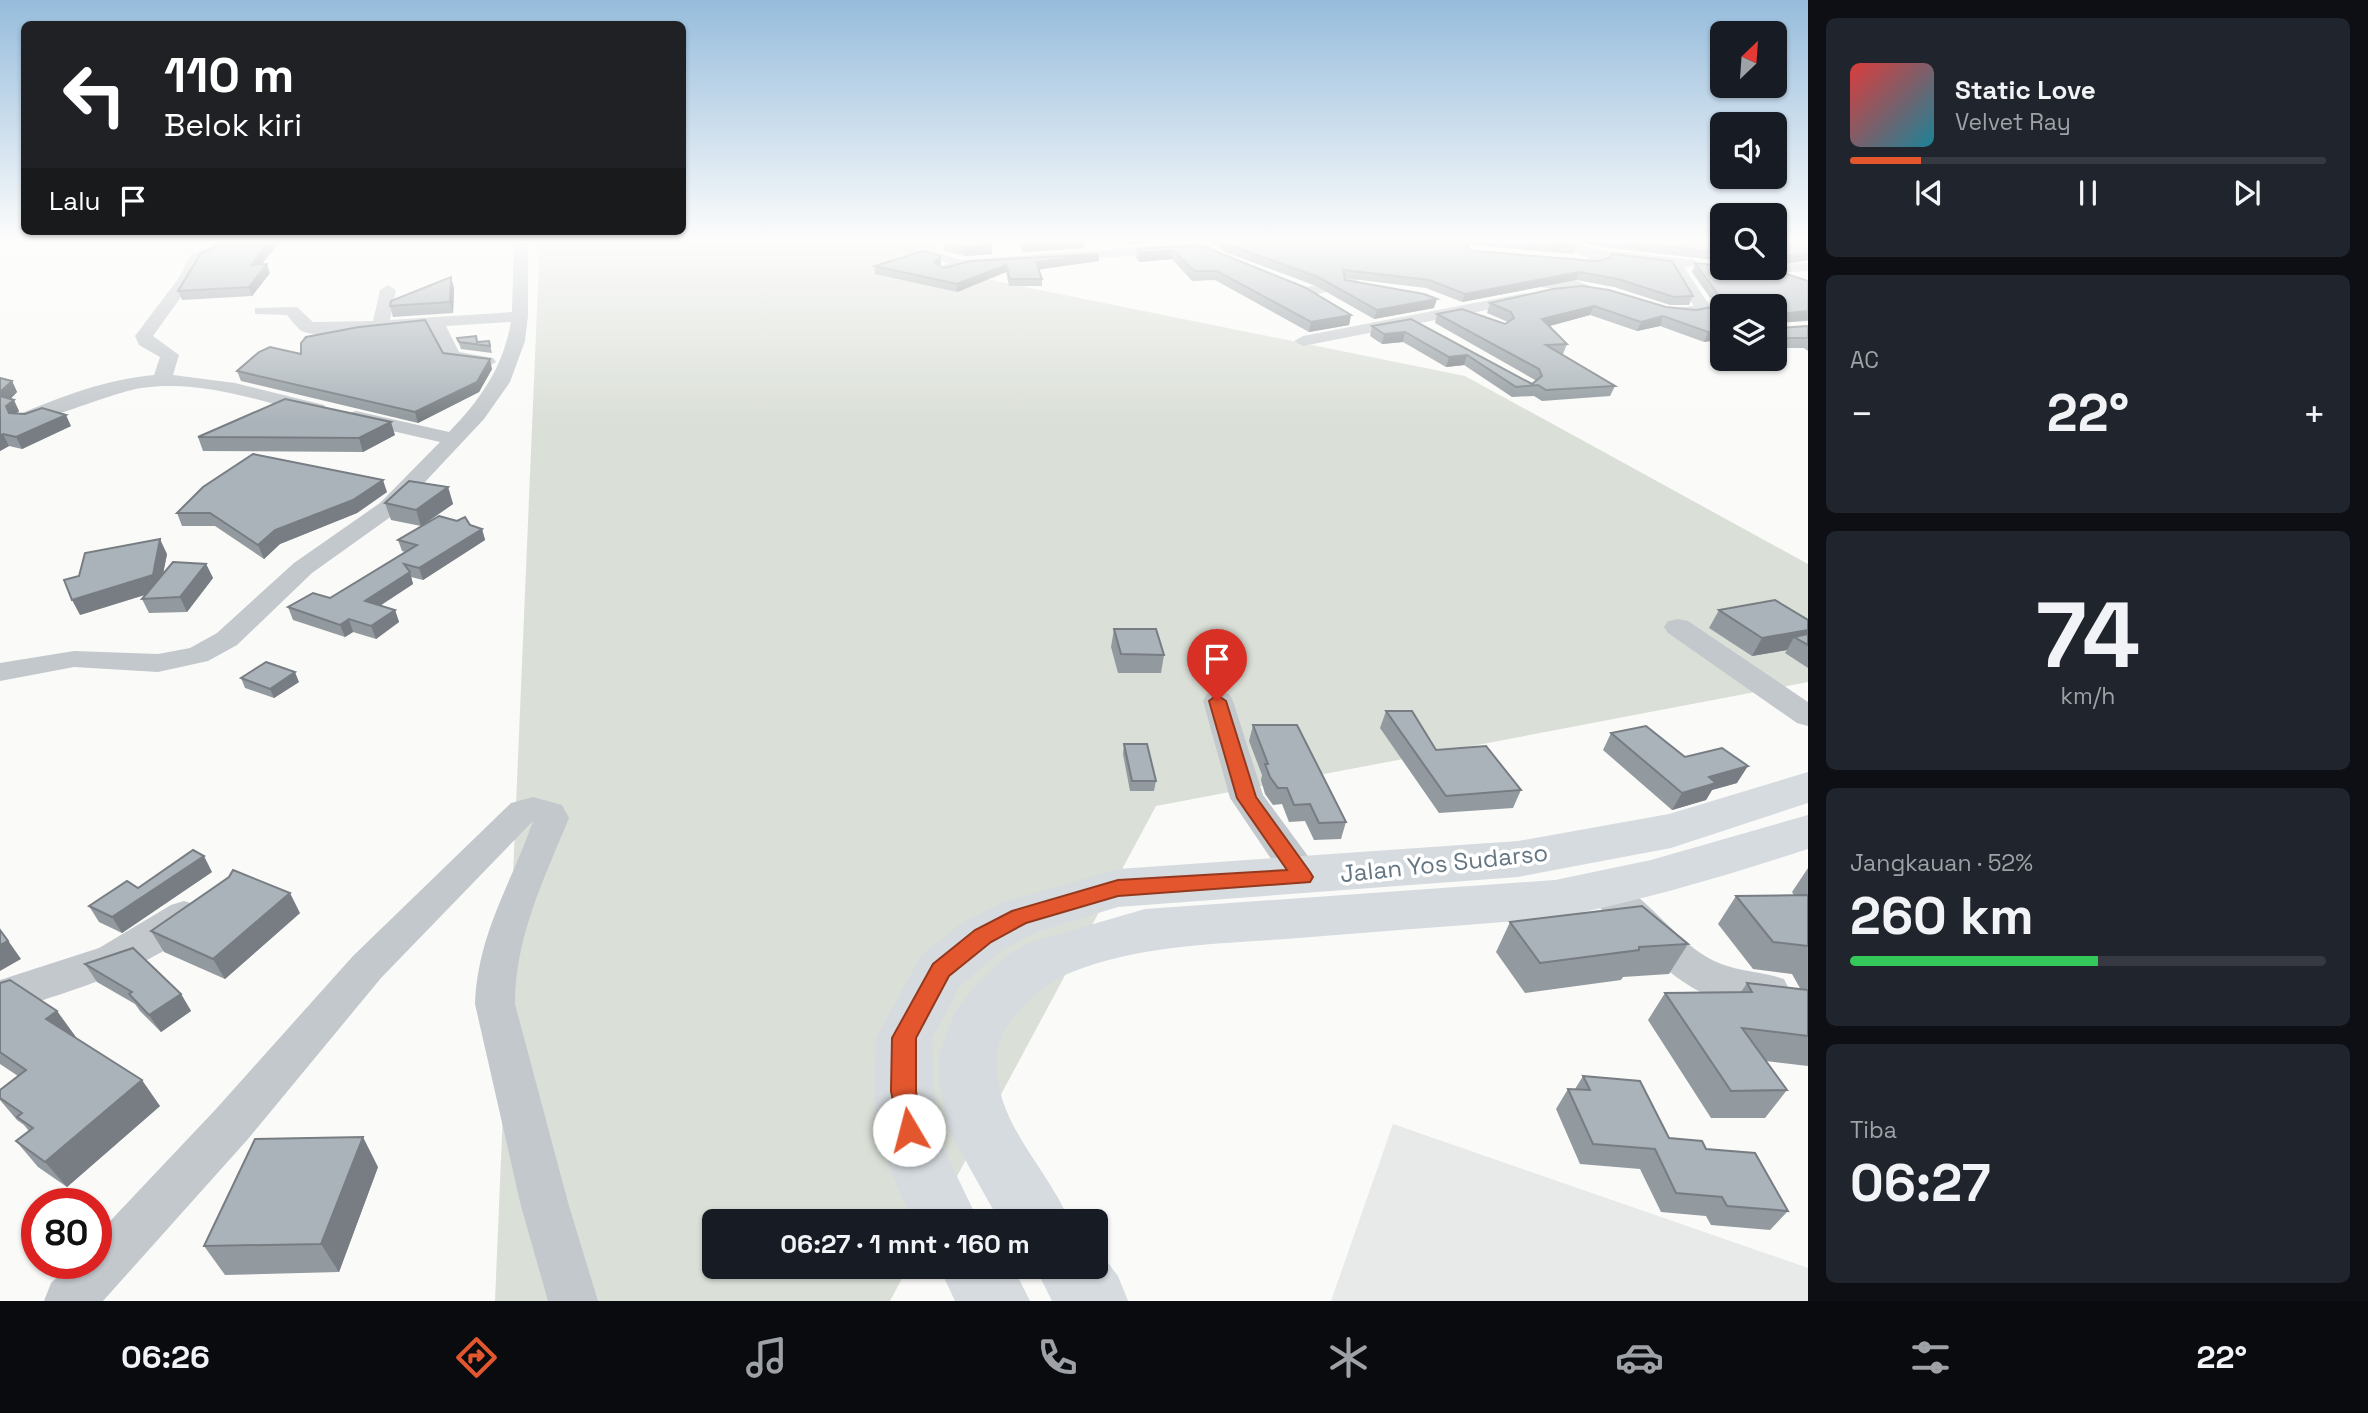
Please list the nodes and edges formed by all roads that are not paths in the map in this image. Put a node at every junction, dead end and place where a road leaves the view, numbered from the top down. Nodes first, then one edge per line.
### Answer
1 (171, 300) edge
2 (386, 300) edge
3 (520, 300) edge
4 (1323, 300) edge
5 (1437, 300) edge
6 (1518, 300) edge
7 (1700, 300) edge
8 (1329, 303) edge
9 (447, 306) edge
10 (1651, 309) edge
11 (261, 311) dead end
12 (1462, 311) junction
13 (1702, 311) junction
14 (1710, 312) edge
15 (1349, 314) edge
16 (520, 316) junction
17 (381, 319) junction
18 (1411, 320) junction
19 (435, 322) junction
20 (1494, 323) edge
21 (1369, 326) junction
22 (1434, 333) edge
23 (1303, 341) dead end
24 (508, 363) junction
25 (162, 380) junction
26 (24, 419) edge
27 (454, 439) junction
28 (1678, 627) dead end
29 (0, 672) edge
30 (1217, 701) dead end
31 (1808, 716) edge
32 (1808, 787) edge
33 (1808, 832) edge
34 (1303, 877) junction
35 (1606, 891) junction
36 (215, 893) edge
37 (1770, 991) edge
38 (0, 997) edge
39 (940, 1209) edge
40 (1029, 1209) edge
41 (981, 1279) edge
42 (1077, 1279) edge
43 (69, 1301) edge
44 (573, 1301) edge
45 (995, 1301) edge
46 (1093, 1301) edge

1 - 25 street
2 - 17 street
3 - 16 street
4 - 8 street
5 - 12 street
6 - 12 street
7 - 13 street
9 - 17 street
10 - 13 street
11 - 17 street
12 - 18 street
12 - 20 street
13 - 14 street
15 - 21 street
16 - 19 street
16 - 24 street
17 - 19 street
18 - 21 street
18 - 22 street
19 - 24 street
21 - 23 street
24 - 27 street
25 - 26 street
25 - 27 street
27 - 29 street
28 - 31 street
30 - 34 street
32 - 34 highway, Jalan Yos Sudarso
33 - 35 highway, Jalan Yos Sudarso
34 - 39 highway, Jalan Yos Sudarso
35 - 37 street
35 - 40 highway, Jalan Yos Sudarso
36 - 38 street
41 - 45 highway
42 - 46 highway
43 - 44 street

